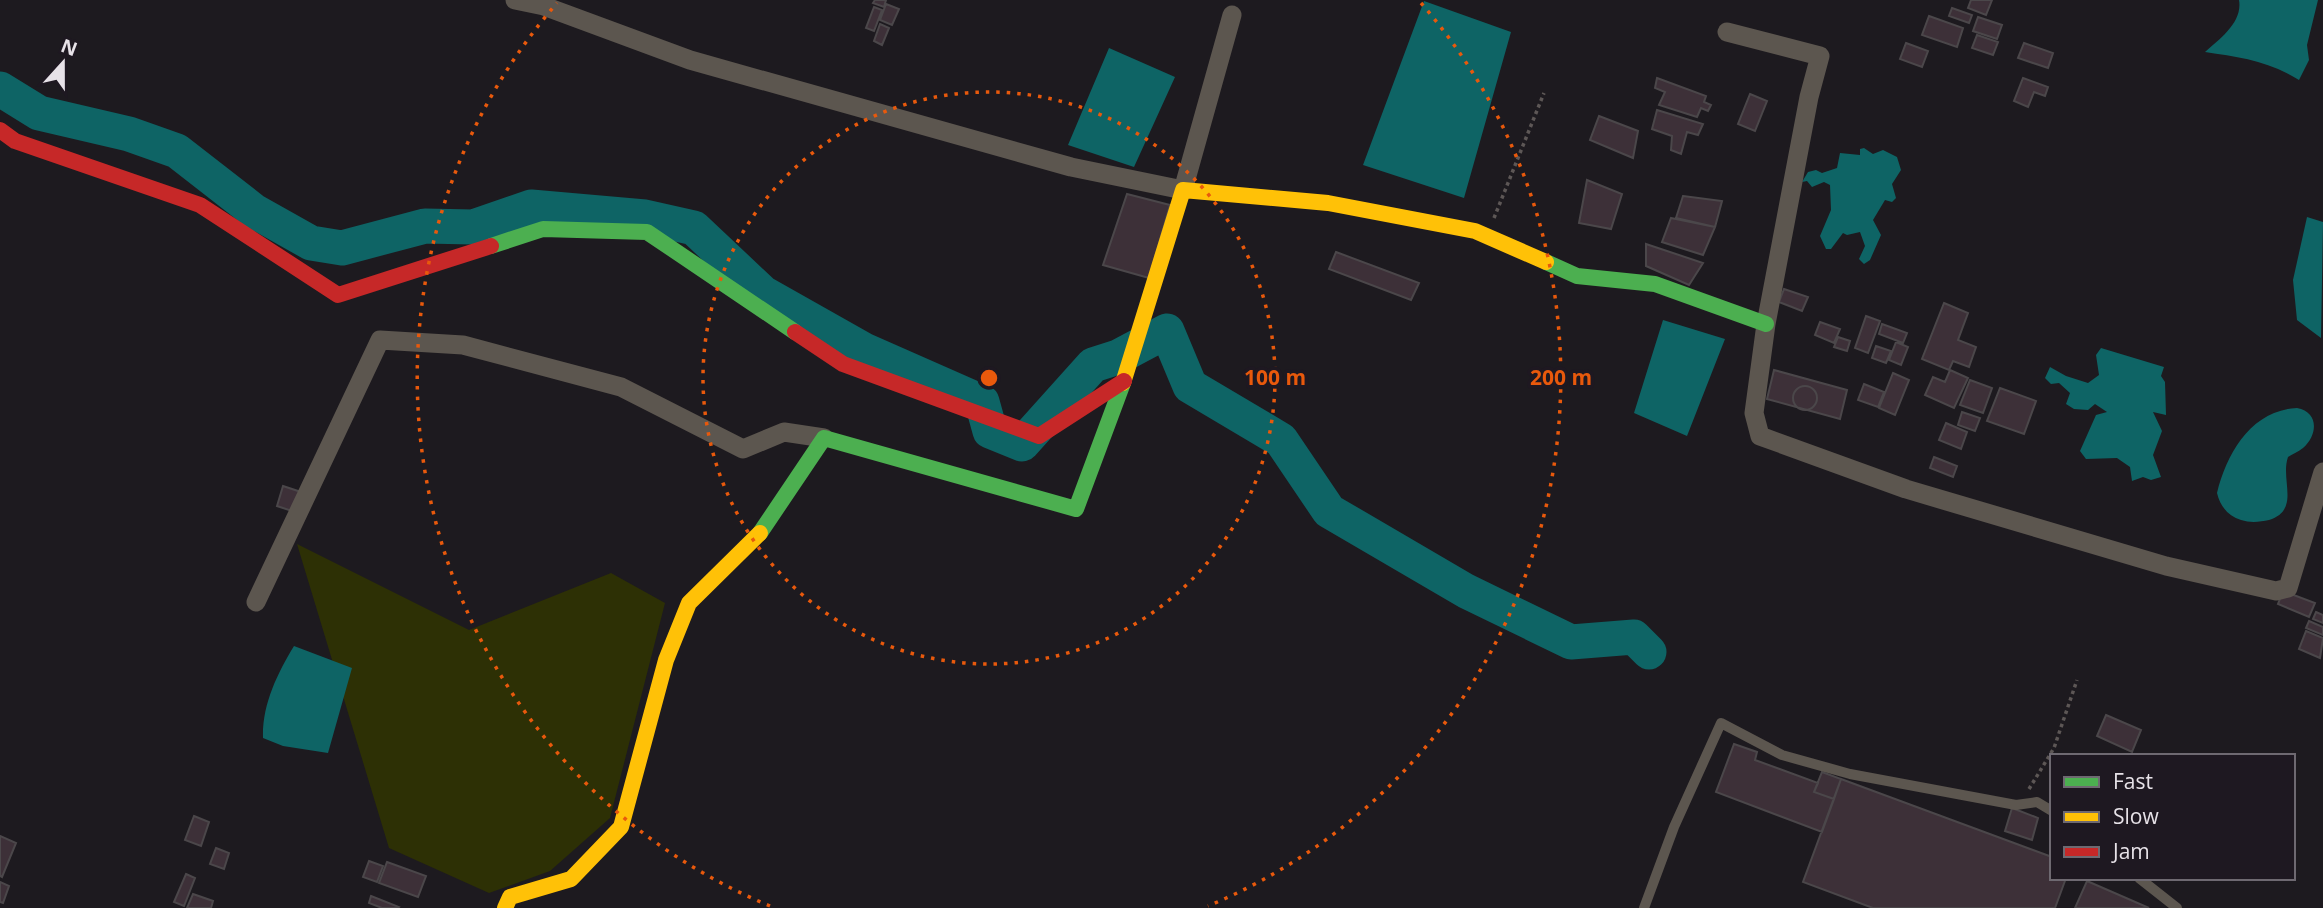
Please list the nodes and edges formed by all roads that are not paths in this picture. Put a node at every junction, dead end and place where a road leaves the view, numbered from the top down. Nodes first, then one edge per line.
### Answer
1 (514, 0) edge
2 (1231, 15) dead end
3 (1727, 32) dead end
4 (0, 130) edge
5 (1183, 190) junction
6 (1766, 324) junction
7 (1124, 381) junction
8 (824, 438) junction
9 (2323, 472) edge
10 (256, 602) dead end
11 (2050, 810) edge
12 (2142, 880) edge
13 (505, 908) edge
14 (1644, 908) edge
15 (2177, 908) edge

1 - 5 street
2 - 5 street
3 - 6 street
4 - 7 street
5 - 6 street
5 - 7 street
6 - 9 street
7 - 8 street
8 - 10 street
8 - 13 street
11 - 14 lane
12 - 15 lane

